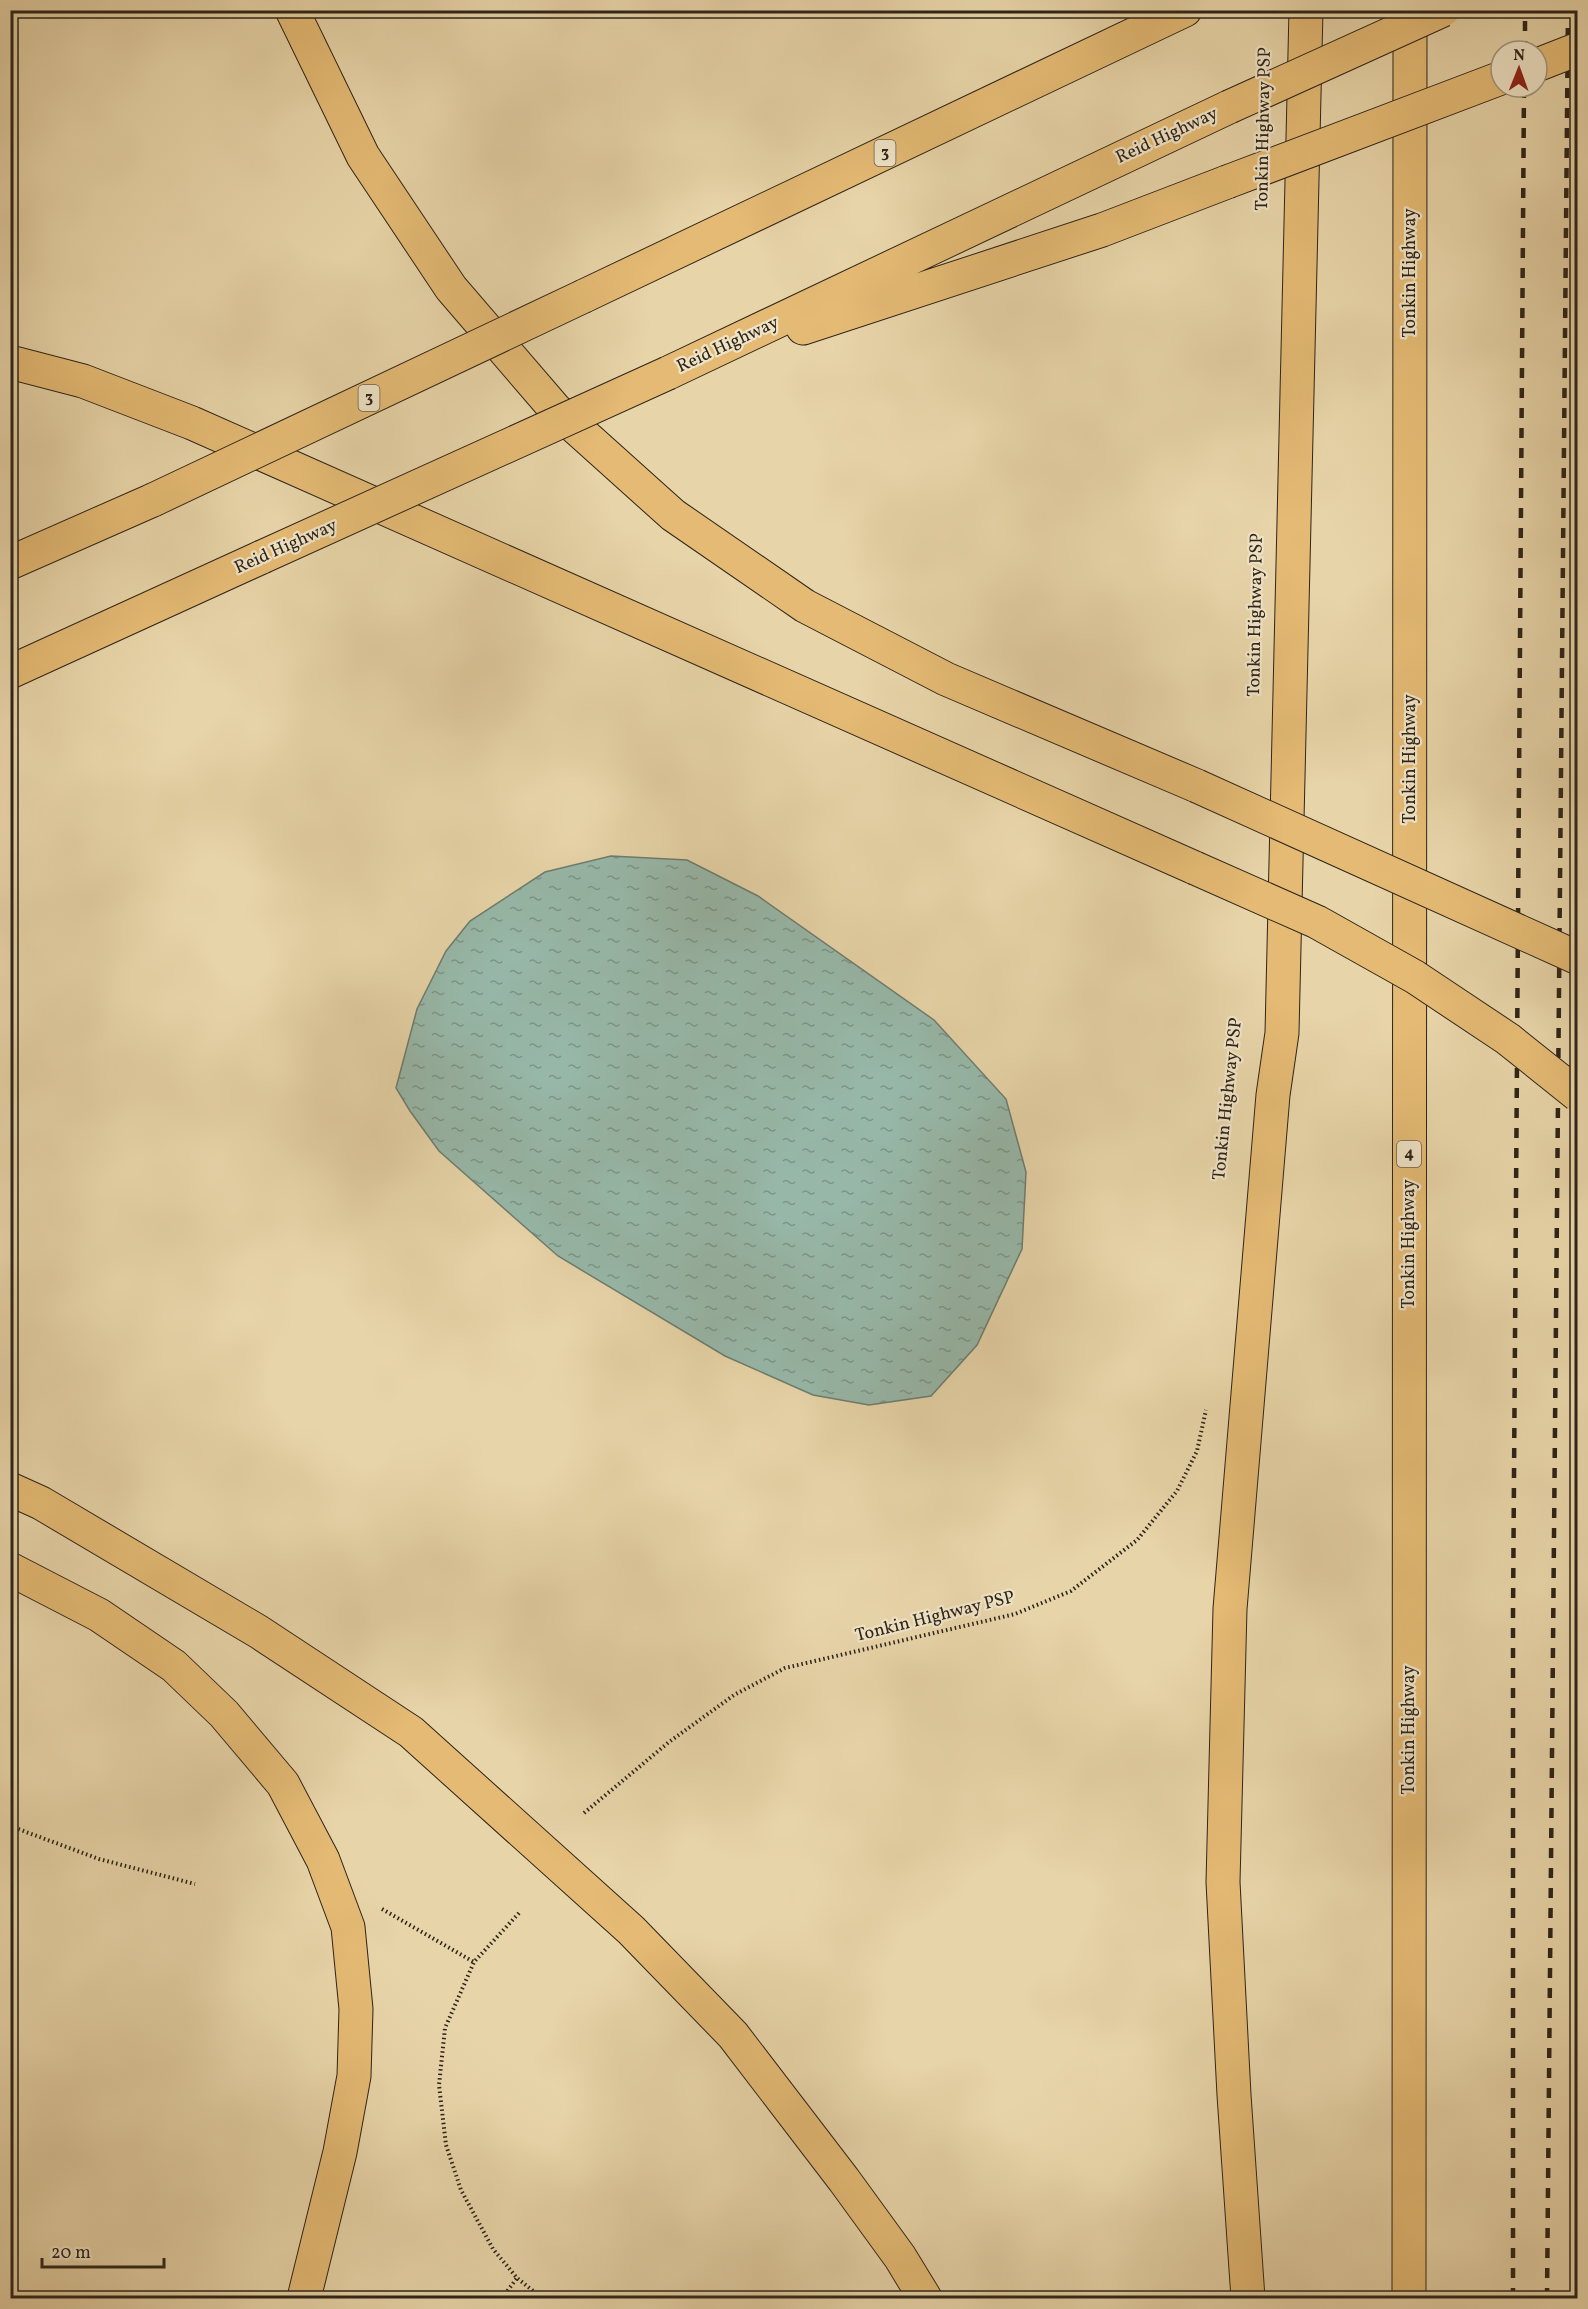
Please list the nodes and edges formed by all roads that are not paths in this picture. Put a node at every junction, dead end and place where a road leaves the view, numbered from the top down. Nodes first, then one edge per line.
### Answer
1 (292, 10) edge
2 (1185, 10) edge
3 (1306, 10) edge
4 (1410, 10) edge
5 (1443, 10) edge
6 (1578, 49) edge
7 (1549, 60) edge
8 (1489, 83) edge
9 (10, 362) edge
10 (668, 373) junction
11 (10, 563) edge
12 (10, 672) edge
13 (1578, 958) edge
14 (1578, 1095) edge
15 (10, 1489) edge
16 (10, 1569) edge
17 (304, 2298) edge
18 (925, 2298) edge
19 (1248, 2298) edge
20 (1408, 2298) edge

1 - 13 highway, bridge
2 - 11 highway, 3, bridge
3 - 19 highway
4 - 20 highway, Tonkin Highway / 4
5 - 10 highway, Reid Highway, bridge
6 - 7 highway, bridge
8 - 10 highway, bridge
9 - 14 highway, bridge
10 - 12 highway, Reid Highway, bridge
15 - 18 highway
16 - 17 highway

